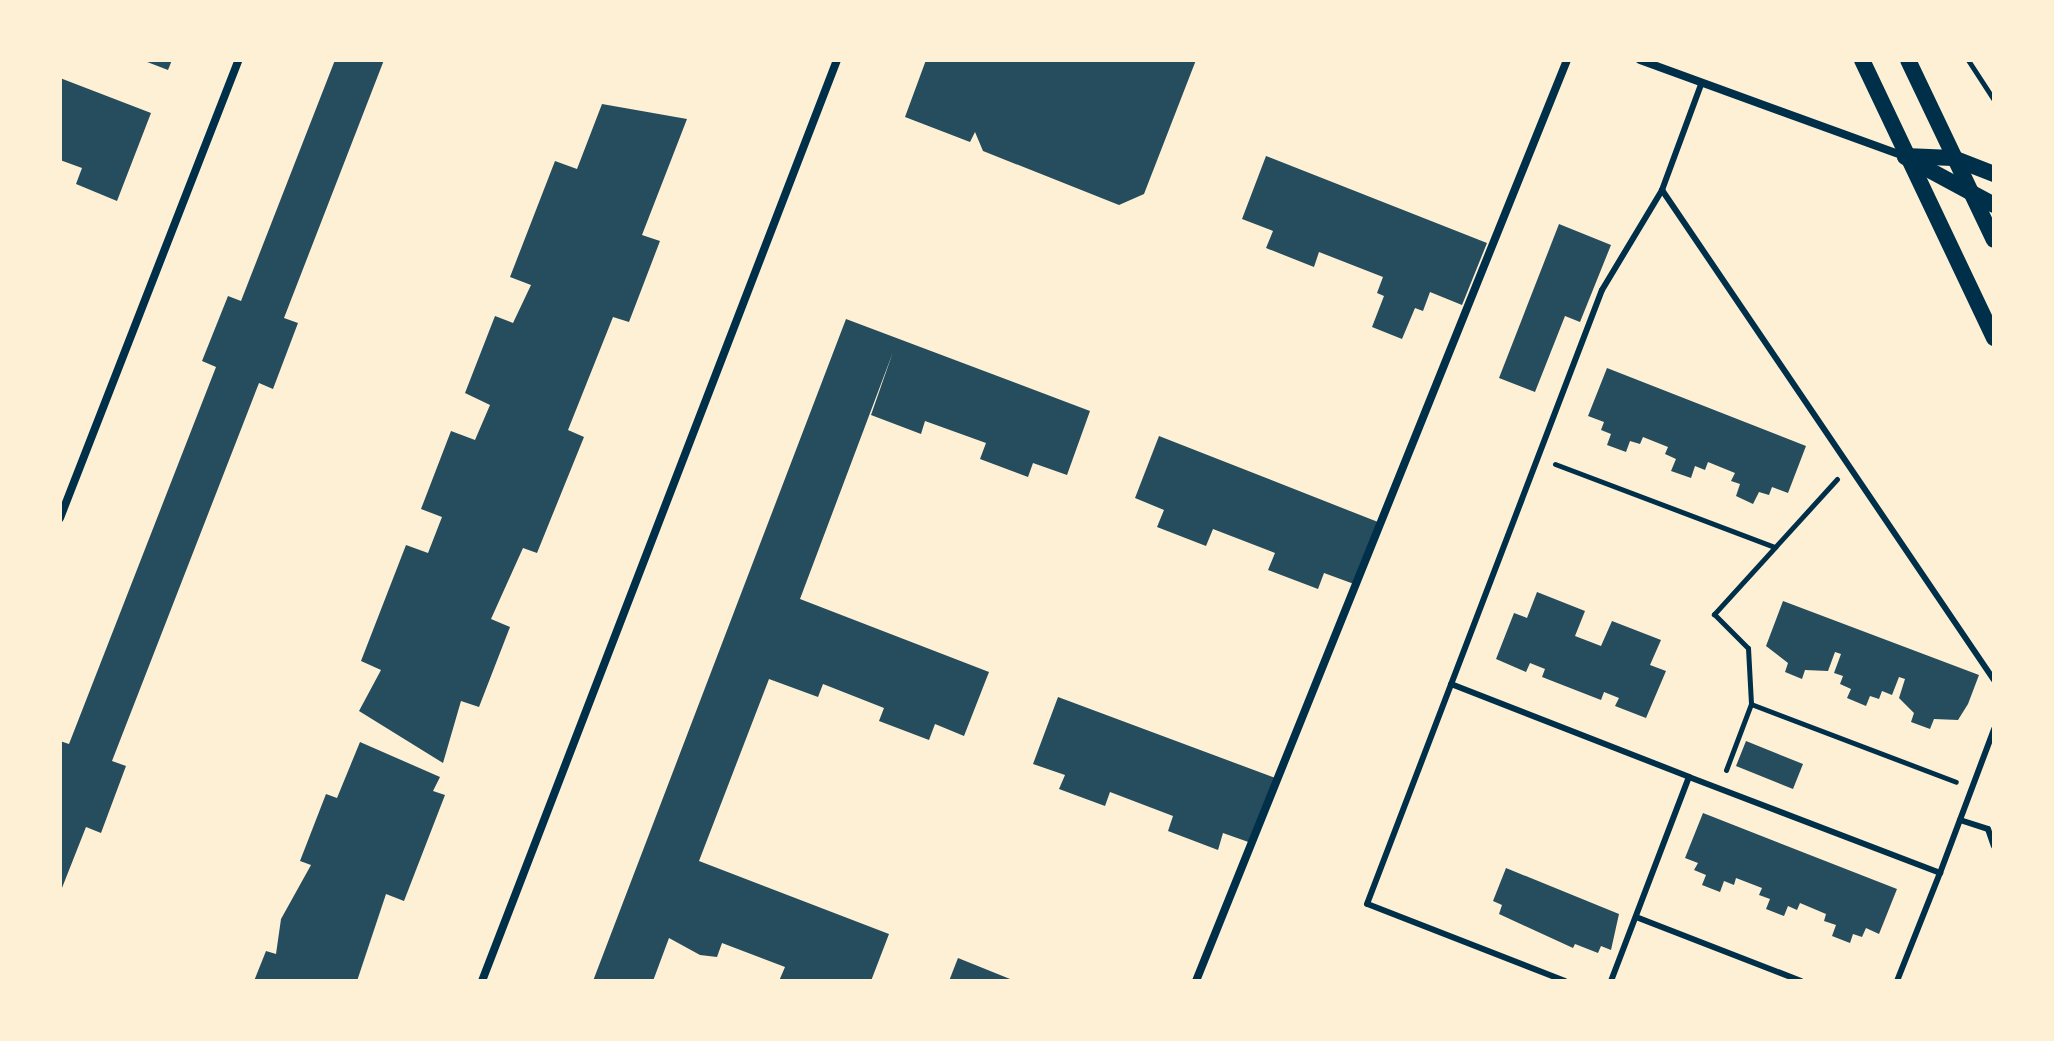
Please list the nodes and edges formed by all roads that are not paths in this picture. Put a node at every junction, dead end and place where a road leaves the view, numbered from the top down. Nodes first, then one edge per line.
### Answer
1 (239, 60) edge
2 (837, 60) edge
3 (1567, 60) edge
4 (1640, 60) edge
5 (1862, 60) edge
6 (1908, 60) edge
7 (1702, 82) junction
8 (1904, 156) junction
9 (1953, 158) junction
10 (1994, 174) edge
11 (1662, 190) junction
12 (1973, 197) junction
13 (1994, 205) edge
14 (1994, 240) edge
15 (1994, 338) edge
16 (60, 518) edge
17 (1994, 680) edge
18 (1451, 684) junction
19 (1994, 729) edge
20 (1689, 777) junction
21 (1960, 820) junction
22 (1994, 846) edge
23 (1940, 873) junction
24 (1636, 917) junction
25 (482, 981) edge
26 (1196, 981) edge
27 (1565, 981) edge
28 (1611, 981) edge
29 (1801, 981) edge
30 (1897, 981) edge

1 - 16 street
2 - 25 street
3 - 26 street
4 - 7 street
5 - 8 main road
6 - 9 main road
7 - 8 street
7 - 11 lane
8 - 9 main road
8 - 12 main road
8 - 15 main road
9 - 10 main road
9 - 12 main road
11 - 17 lane
11 - 18 lane
12 - 13 main road
12 - 14 main road
18 - 20 lane
18 - 27 lane
19 - 21 lane
20 - 23 lane
20 - 24 lane
21 - 22 lane
21 - 23 lane
23 - 30 lane
24 - 28 lane
24 - 29 lane

